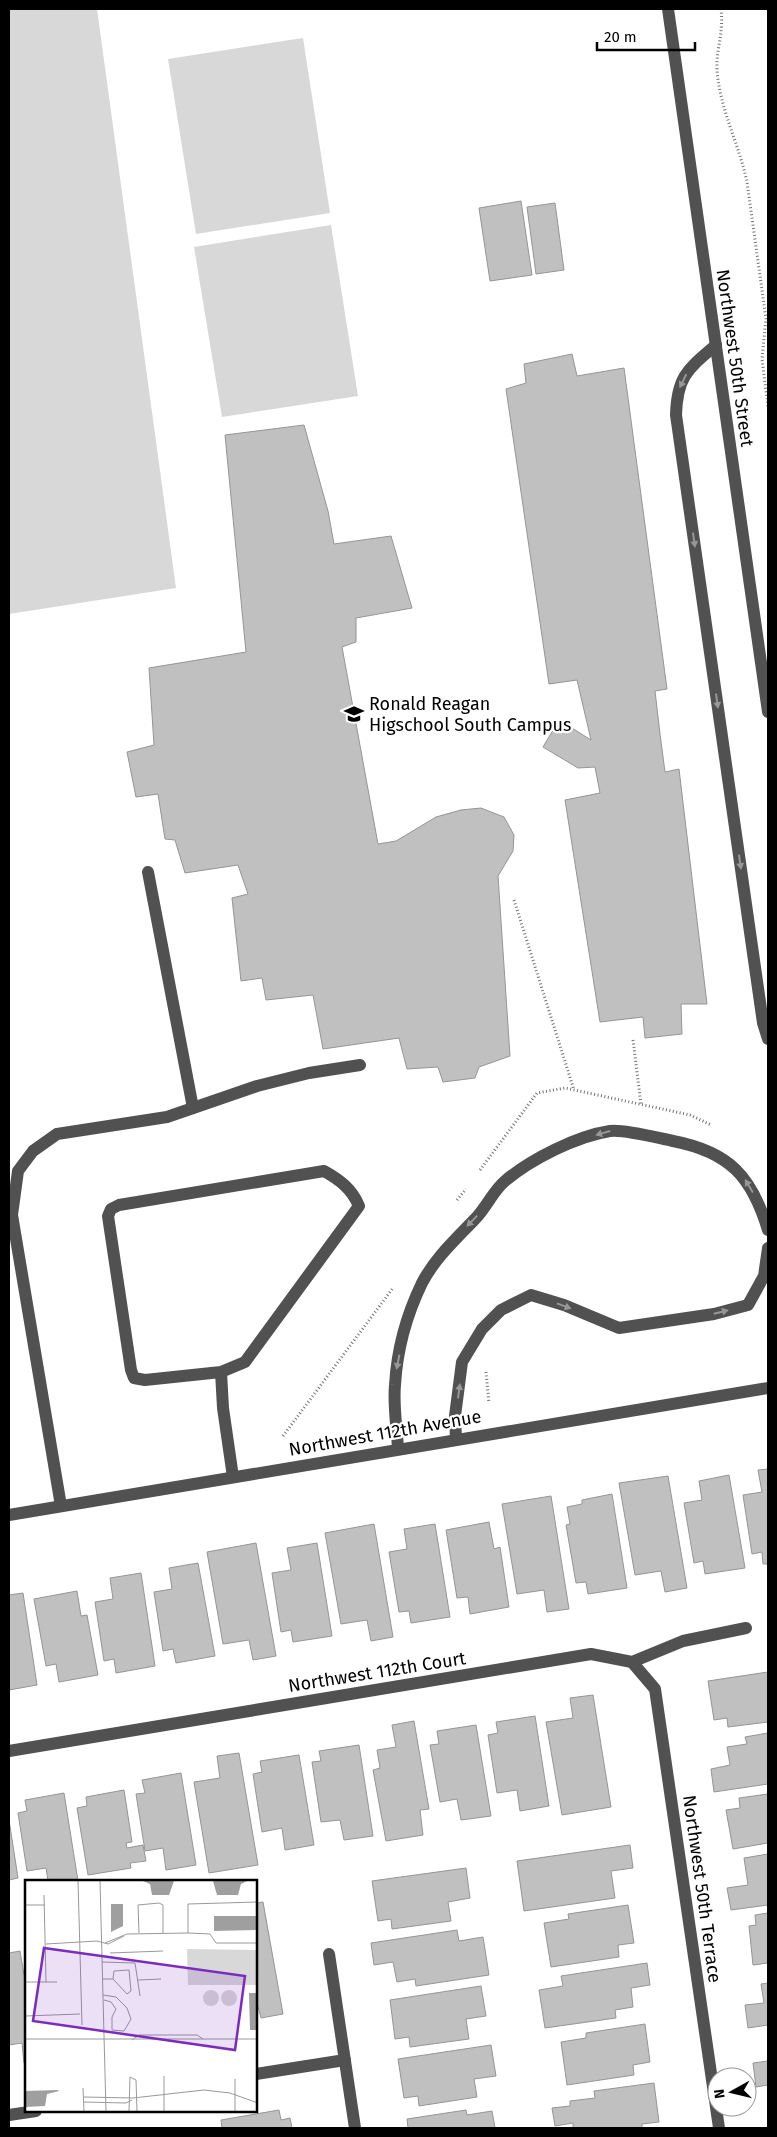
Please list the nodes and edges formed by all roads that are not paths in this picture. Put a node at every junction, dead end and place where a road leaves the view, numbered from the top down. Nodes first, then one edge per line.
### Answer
1 (668, 9) edge
2 (716, 345) junction
3 (768, 712) edge
4 (148, 872) dead end
5 (768, 1039) edge
6 (360, 1065) dead end
7 (192, 1108) junction
8 (13, 1172) edge
9 (768, 1230) edge
10 (768, 1248) edge
11 (222, 1372) junction
12 (768, 1388) edge
13 (456, 1439) junction
14 (398, 1449) junction
15 (233, 1477) junction
16 (61, 1506) junction
17 (9, 1515) edge
18 (746, 1628) dead end
19 (632, 1662) junction
20 (9, 1751) edge
21 (329, 1954) dead end
22 (345, 2060) junction
23 (258, 2074) edge
24 (29, 2112) edge
25 (9, 2115) edge
26 (355, 2128) edge
27 (718, 2128) edge

1 - 2 street, Northwest 50th Street
2 - 3 street, Northwest 50th Street
2 -> 5 street
4 - 7 street
6 - 7 street
7 - 8 street
8 - 16 street
9 -> 14 street
13 -> 10 street
11 - 11 street
11 - 15 street
12 - 13 street, Northwest 112th Avenue
13 - 14 street, Northwest 112th Avenue
14 - 15 street, Northwest 112th Avenue
15 - 16 street, Northwest 112th Avenue
16 - 17 street, Northwest 112th Avenue
18 - 19 street
19 - 20 street, Northwest 112th Court
19 - 27 street, Northwest 50th Terrace
21 - 22 street
22 - 23 street
22 - 26 street
24 - 25 street

